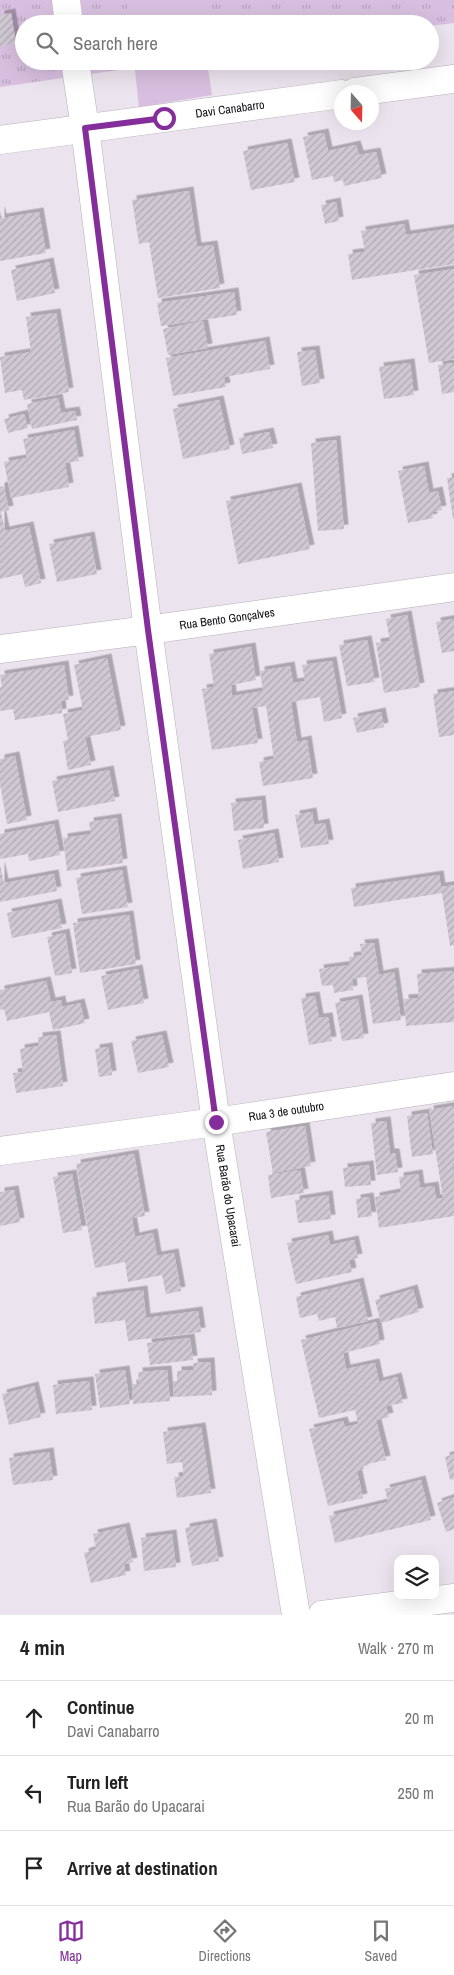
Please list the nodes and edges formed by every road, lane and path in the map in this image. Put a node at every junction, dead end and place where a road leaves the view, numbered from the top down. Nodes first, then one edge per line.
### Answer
1 (66, 0) edge
2 (68, 15) edge
3 (76, 70) edge
4 (454, 79) edge
5 (379, 89) edge
6 (334, 95) edge
7 (85, 128) junction
8 (0, 140) edge
9 (454, 587) edge
10 (148, 630) junction
11 (0, 649) edge
12 (454, 1086) edge
13 (216, 1122) junction
14 (0, 1151) edge
15 (454, 1598) edge
16 (296, 1615) edge
17 (322, 1615) edge

1 - 2 street
3 - 7 street, Rua Barão do Upacarai
4 - 5 street
6 - 7 street, Davi Canabarro
7 - 8 street, Davi Canabarro
7 - 10 street, Rua Barão do Upacarai
9 - 10 street, Rua Bento Gonçalves
10 - 11 street, Rua Bento Gonçalves
10 - 13 street, Rua Barão do Upacarai
12 - 13 street, Rua 3 de outubro
13 - 14 street, Rua 3 de outubro
13 - 16 street, Rua Barão do Upacarai
15 - 17 street

